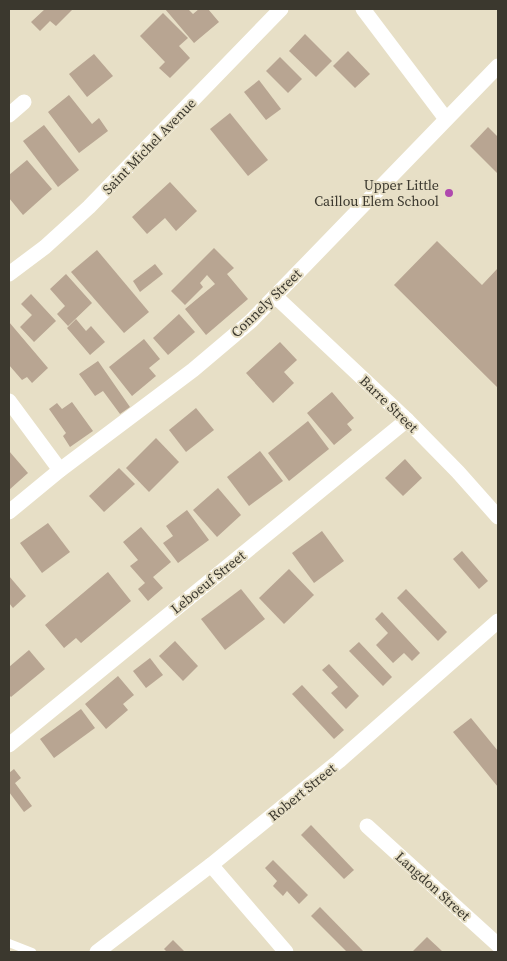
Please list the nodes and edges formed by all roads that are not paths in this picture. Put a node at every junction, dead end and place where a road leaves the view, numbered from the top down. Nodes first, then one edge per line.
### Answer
1 (281, 9) edge
2 (363, 9) edge
3 (498, 66) edge
4 (24, 102) dead end
5 (9, 115) edge
6 (446, 120) junction
7 (9, 274) edge
8 (275, 296) junction
9 (9, 402) edge
10 (406, 420) junction
11 (60, 470) junction
12 (9, 512) edge
13 (498, 517) edge
14 (498, 621) edge
15 (9, 745) edge
16 (367, 826) dead end
17 (211, 865) junction
18 (9, 944) edge
19 (498, 945) edge
20 (32, 952) edge
21 (97, 952) edge
22 (286, 952) edge

1 - 7 street, Saint Michel Avenue
2 - 6 street
3 - 6 street, Connely Street
4 - 5 street
6 - 8 street, Connely Street
8 - 10 street, Barre Street
8 - 11 street, Connely Street
9 - 11 street
10 - 13 street, Barre Street
10 - 15 street, Leboeuf Street
11 - 12 street, Connely Street
14 - 17 street, Robert Street
16 - 19 street, Langdon Street
17 - 21 street, Robert Street
17 - 22 street
18 - 20 lane

